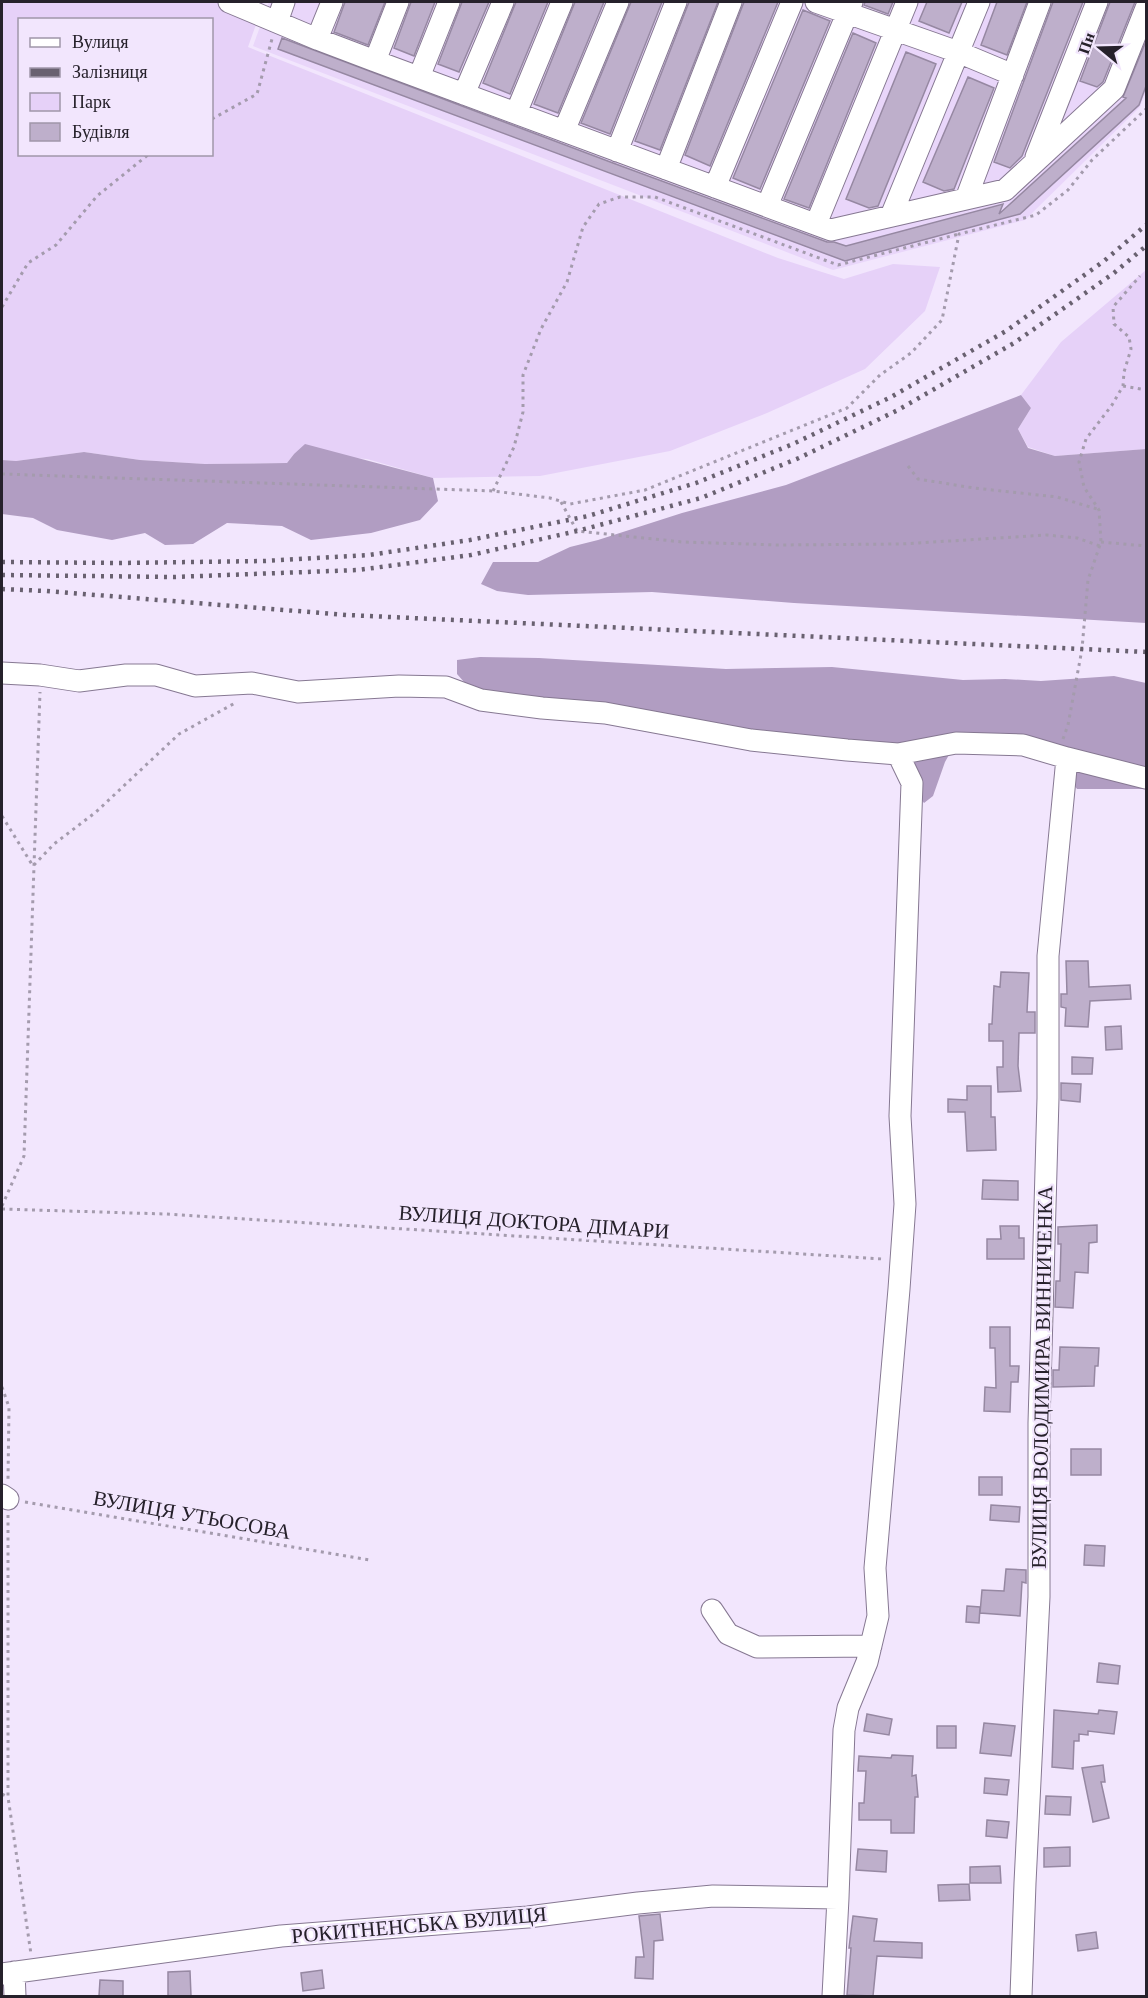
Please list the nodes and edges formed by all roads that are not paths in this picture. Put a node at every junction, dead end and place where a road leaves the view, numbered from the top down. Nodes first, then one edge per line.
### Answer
1 (229, 2) edge
2 (284, 2) edge
3 (332, 2) edge
4 (398, 2) edge
5 (449, 2) edge
6 (503, 2) edge
7 (562, 2) edge
8 (618, 2) edge
9 (676, 2) edge
10 (731, 2) edge
11 (792, 2) edge
12 (816, 2) edge
13 (907, 2) edge
14 (979, 2) edge
15 (1040, 2) edge
16 (1097, 2) edge
17 (849, 7) edge
18 (1146, 8) edge
19 (277, 22) junction
20 (895, 31) junction
21 (317, 39) junction
22 (958, 52) junction
23 (375, 61) junction
24 (1012, 75) junction
25 (419, 77) junction
26 (464, 94) junction
27 (516, 113) junction
28 (564, 131) junction
29 (616, 150) junction
30 (1034, 163) junction
31 (666, 169) junction
32 (715, 187) junction
33 (966, 199) junction
34 (767, 206) junction
35 (891, 216) junction
36 (816, 224) junction
37 (2, 673) edge
38 (898, 754) junction
39 (1062, 757) junction
40 (1146, 778) edge
41 (712, 1610) dead end
42 (871, 1646) junction
43 (838, 1898) junction
44 (16, 1972) edge
45 (15, 1996) edge
46 (833, 1996) edge
47 (1021, 1996) edge

1 - 19 street
2 - 19 street
3 - 21 street
4 - 23 street
5 - 25 street
6 - 26 street
7 - 27 street
8 - 28 street
9 - 29 street
10 - 31 street
11 - 32 street
12 - 17 street
13 - 20 street
14 - 22 street
15 - 24 street
16 - 30 street
17 - 20 street
17 - 34 street
18 - 30 street
19 - 21 street
20 - 22 street
20 - 36 street
21 - 23 street
22 - 24 street
22 - 35 street
23 - 25 street
24 - 33 street
25 - 26 street
26 - 27 street
27 - 28 street
28 - 29 street
29 - 31 street
30 - 33 street
31 - 32 street
32 - 34 street
33 - 35 street
34 - 36 street
35 - 36 street
37 - 38 street
38 - 39 street
38 - 42 street
39 - 40 street
39 - 47 street, ВУЛИЦЯ ВОЛОДИМИРА ВИННИЧЕНКА
41 - 42 street
42 - 43 street
43 - 44 street, РОКИТНЕНСЬКА ВУЛИЦЯ
43 - 46 street
44 - 45 street

